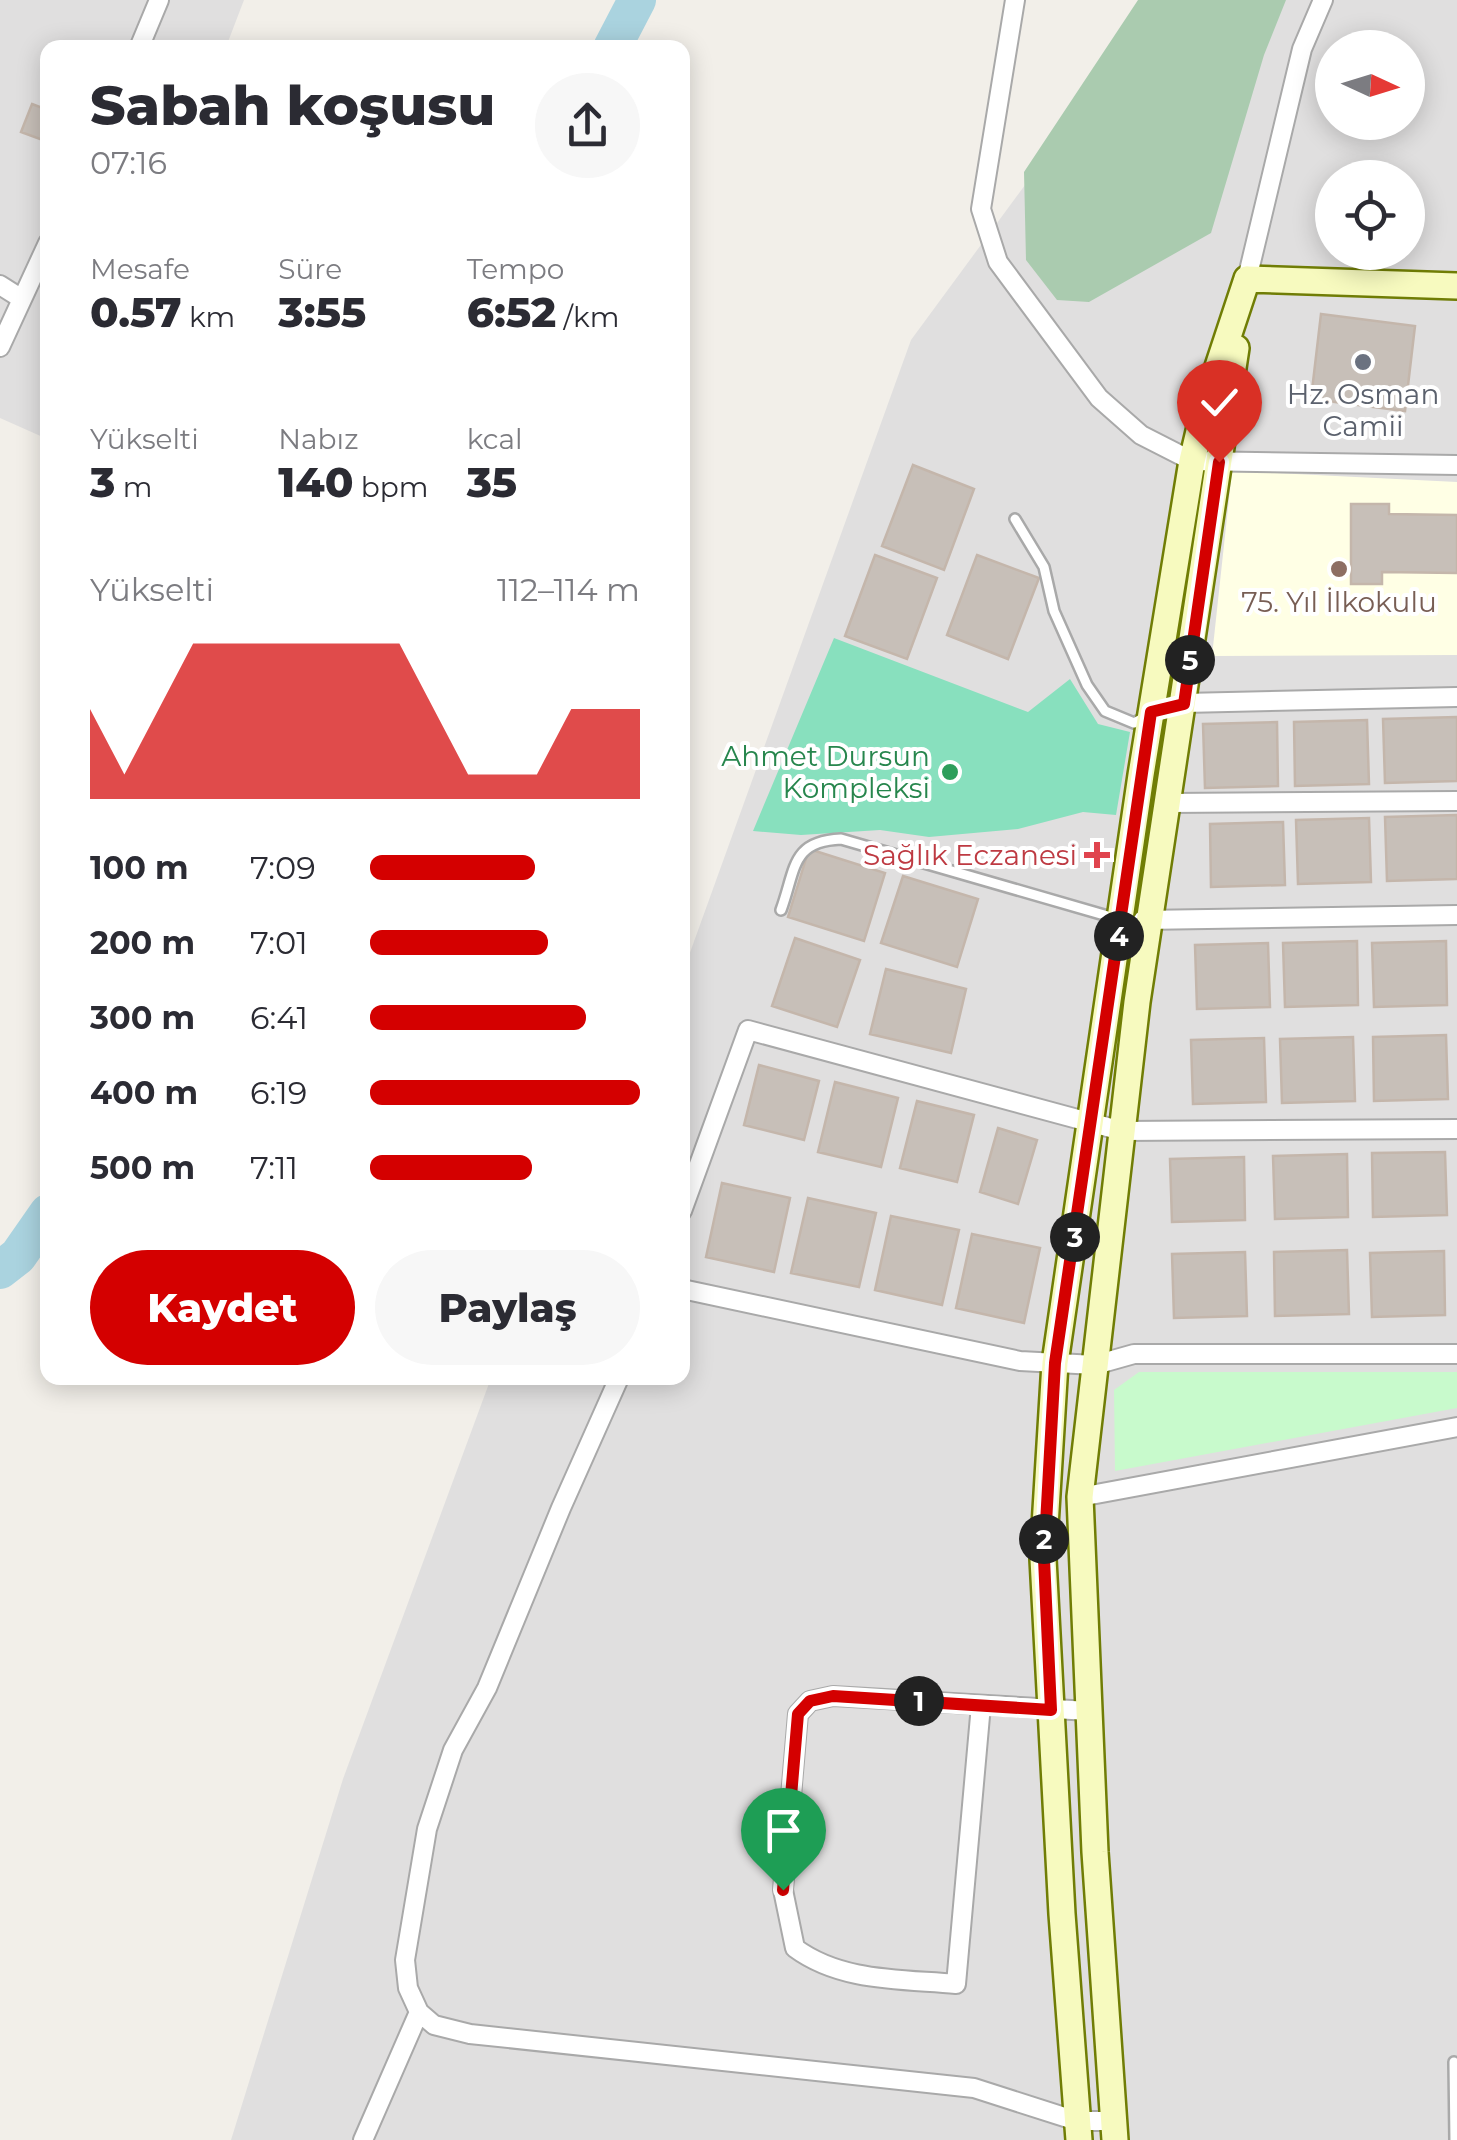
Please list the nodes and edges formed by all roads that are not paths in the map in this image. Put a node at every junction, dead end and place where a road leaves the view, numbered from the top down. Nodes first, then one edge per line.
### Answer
1 (159, 0) edge
2 (1015, 0) edge
3 (1323, 0) edge
4 (142, 40) edge
5 (40, 260) edge
6 (1247, 278) junction
7 (0, 286) edge
8 (1457, 286) edge
9 (22, 298) junction
10 (0, 347) edge
11 (1192, 461) junction
12 (1219, 462) junction
13 (1457, 464) edge
14 (1015, 519) dead end
15 (1457, 697) edge
16 (1184, 704) junction
17 (1151, 712) junction
18 (1457, 801) edge
19 (1168, 803) junction
20 (781, 910) dead end
21 (1457, 915) edge
22 (1121, 920) junction
23 (1150, 920) junction
24 (1092, 1122) junction
25 (1457, 1129) edge
26 (1122, 1130) junction
27 (690, 1189) edge
28 (690, 1291) edge
29 (1457, 1354) edge
30 (1055, 1363) junction
31 (1095, 1365) junction
32 (616, 1385) edge
33 (1457, 1427) edge
34 (1080, 1497) junction
35 (981, 1705) junction
36 (1051, 1710) junction
37 (1089, 1712) junction
38 (419, 2012) junction
39 (1454, 2062) dead end
40 (1078, 2131) edge
41 (1115, 2131) edge
42 (363, 2140) edge
43 (1455, 2140) edge

1 - 4 street
2 - 11 street
3 - 6 street
5 - 9 street
6 - 8 street
6 - 11 street
6 - 12 street
7 - 9 street
9 - 10 street
11 - 12 street
11 - 17 street
12 - 13 street
12 - 16 street
14 - 17 lane
15 - 16 street
16 - 17 street
16 - 19 street
17 - 22 street
18 - 19 street
19 - 23 street
20 - 22 lane
21 - 23 street
22 - 23 street
22 - 24 street
23 - 26 street
24 - 26 street
24 - 27 street
24 - 30 street
25 - 26 street
26 - 31 street
28 - 30 street
29 - 31 street
30 - 31 street
30 - 36 street
31 - 34 street
32 - 38 street
33 - 34 street
34 - 37 street
35 - 35 street
35 - 36 street
36 - 37 street
36 - 40 street
37 - 41 street
38 - 40 street
38 - 42 street
39 - 43 lane
40 - 41 street

